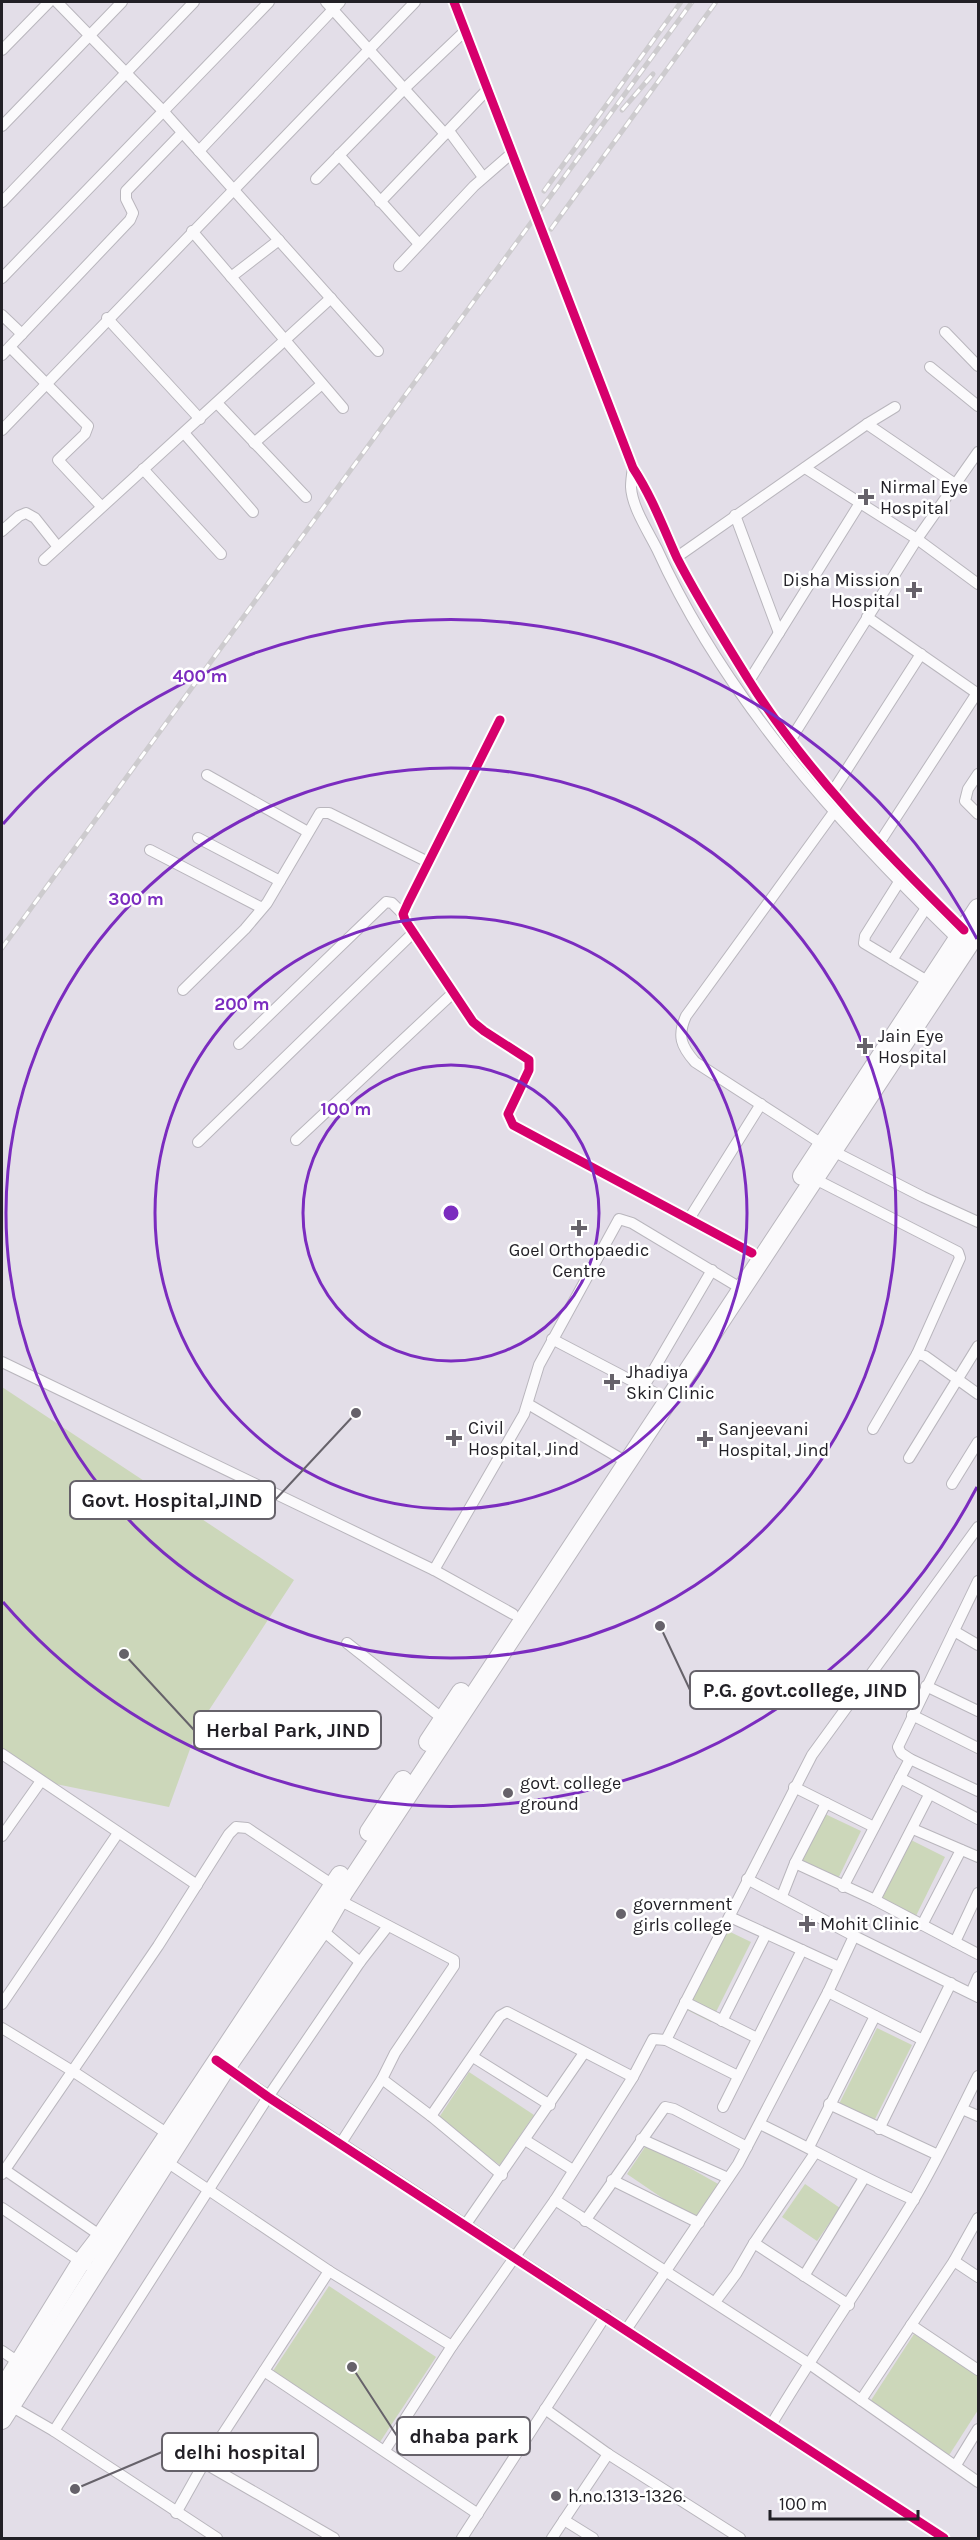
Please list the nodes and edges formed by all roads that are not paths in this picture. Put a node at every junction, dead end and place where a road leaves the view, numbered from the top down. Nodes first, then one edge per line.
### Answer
1 (49, 2) edge
2 (57, 2) edge
3 (122, 2) edge
4 (194, 2) edge
5 (268, 2) edge
6 (415, 2) edge
7 (454, 2) edge
8 (333, 4) edge
9 (465, 31) junction
10 (89, 36) junction
11 (2, 50) edge
12 (369, 50) junction
13 (125, 72) junction
14 (404, 89) junction
15 (487, 90) junction
16 (164, 112) junction
17 (2, 126) edge
18 (447, 132) junction
19 (182, 133) junction
20 (199, 151) junction
21 (512, 153) junction
22 (339, 155) junction
23 (483, 177) junction
24 (316, 179) dead end
25 (233, 188) junction
26 (2, 202) edge
27 (381, 202) junction
28 (192, 231) junction
29 (279, 240) junction
30 (419, 244) junction
31 (399, 266) dead end
32 (231, 277) junction
33 (2, 278) edge
34 (331, 298) junction
35 (2, 315) edge
36 (107, 318) junction
37 (945, 332) dead end
38 (22, 334) junction
39 (284, 341) junction
40 (10, 347) junction
41 (378, 351) dead end
42 (2, 356) edge
43 (978, 366) edge
44 (930, 367) dead end
45 (46, 381) junction
46 (322, 384) junction
47 (217, 403) junction
48 (978, 406) edge
49 (895, 407) dead end
50 (343, 408) dead end
51 (200, 419) junction
52 (867, 424) junction
53 (2, 430) edge
54 (184, 433) junction
55 (254, 442) junction
56 (978, 452) edge
57 (633, 468) junction
58 (805, 468) junction
59 (143, 469) junction
60 (955, 484) junction
61 (306, 497) dead end
62 (860, 502) junction
63 (101, 506) junction
64 (253, 512) dead end
65 (735, 515) junction
66 (2, 531) edge
67 (917, 539) junction
68 (58, 547) junction
69 (221, 554) dead end
70 (677, 557) junction
71 (44, 560) dead end
72 (977, 580) edge
73 (867, 617) junction
74 (779, 633) junction
75 (722, 635) junction
76 (709, 645) junction
77 (921, 654) junction
78 (749, 681) junction
79 (978, 693) edge
80 (500, 720) dead end
81 (791, 739) junction
82 (978, 774) edge
83 (207, 775) dead end
84 (833, 791) junction
85 (834, 812) junction
86 (978, 814) edge
87 (308, 832) junction
88 (198, 838) dead end
89 (880, 844) junction
90 (150, 850) dead end
91 (870, 853) junction
92 (428, 862) junction
93 (280, 881) junction
94 (899, 882) junction
95 (262, 908) junction
96 (926, 908) junction
97 (978, 908) edge
98 (403, 914) junction
99 (412, 933) junction
100 (967, 933) edge
101 (892, 960) junction
102 (929, 982) junction
103 (183, 990) dead end
104 (453, 993) junction
105 (239, 1044) dead end
106 (761, 1104) junction
107 (296, 1140) dead end
108 (198, 1142) dead end
109 (828, 1148) junction
110 (815, 1179) junction
111 (689, 1220) junction
112 (978, 1222) edge
113 (752, 1253) junction
114 (711, 1270) junction
115 (737, 1286) junction
116 (552, 1339) junction
117 (978, 1346) edge
118 (917, 1354) junction
119 (2, 1362) edge
120 (958, 1380) junction
121 (651, 1391) junction
122 (978, 1394) edge
123 (528, 1404) junction
124 (873, 1429) dead end
125 (978, 1442) edge
126 (618, 1456) junction
127 (909, 1458) dead end
128 (952, 1484) dead end
129 (978, 1527) edge
130 (434, 1570) junction
131 (978, 1581) edge
132 (513, 1614) junction
133 (954, 1631) junction
134 (347, 1643) dead end
135 (978, 1645) edge
136 (926, 1686) junction
137 (978, 1711) edge
138 (912, 1715) junction
139 (443, 1719) junction
140 (978, 1748) edge
141 (2, 1754) edge
142 (910, 1759) junction
143 (900, 1778) junction
144 (41, 1781) junction
145 (794, 1787) junction
146 (978, 1791) edge
147 (929, 1795) junction
148 (826, 1803) junction
149 (978, 1819) edge
150 (874, 1827) junction
151 (913, 1829) junction
152 (118, 1833) junction
153 (2, 1836) edge
154 (961, 1850) junction
155 (978, 1857) edge
156 (795, 1863) junction
157 (747, 1879) junction
158 (197, 1885) junction
159 (843, 1887) junction
160 (339, 1892) junction
161 (978, 1893) edge
162 (782, 1896) junction
163 (875, 1900) junction
164 (730, 1917) junction
165 (922, 1925) junction
166 (388, 1926) junction
167 (322, 1929) junction
168 (766, 1934) junction
169 (854, 1936) junction
170 (956, 1941) junction
171 (802, 1950) junction
172 (978, 1954) edge
173 (360, 1962) junction
174 (839, 1967) junction
175 (978, 1977) edge
176 (951, 1983) junction
177 (828, 1992) junction
178 (975, 1995) edge
179 (684, 2002) junction
180 (2, 2004) edge
181 (874, 2016) junction
182 (722, 2021) junction
183 (2, 2028) edge
184 (757, 2038) junction
185 (921, 2039) junction
186 (666, 2040) junction
187 (584, 2053) junction
188 (473, 2057) junction
189 (221, 2064) junction
190 (74, 2072) junction
191 (633, 2076) junction
192 (738, 2076) junction
193 (978, 2076) edge
194 (382, 2079) junction
195 (268, 2097) junction
196 (830, 2104) junction
197 (550, 2105) junction
198 (723, 2107) dead end
199 (962, 2109) junction
200 (431, 2116) junction
201 (978, 2116) edge
202 (760, 2124) junction
203 (879, 2129) junction
204 (174, 2138) junction
205 (641, 2139) junction
206 (525, 2140) junction
207 (341, 2143) junction
208 (747, 2147) junction
209 (812, 2150) junction
210 (938, 2155) junction
211 (167, 2162) junction
212 (573, 2170) junction
213 (3, 2172) edge
214 (502, 2175) junction
215 (728, 2178) junction
216 (864, 2178) junction
217 (612, 2180) junction
218 (207, 2191) junction
219 (555, 2200) junction
220 (914, 2200) junction
221 (2, 2208) edge
222 (978, 2218) edge
223 (585, 2220) junction
224 (699, 2223) junction
225 (466, 2224) junction
226 (101, 2236) junction
227 (754, 2243) junction
228 (515, 2257) junction
229 (954, 2261) junction
230 (89, 2267) junction
231 (666, 2270) junction
232 (329, 2271) junction
233 (804, 2276) junction
234 (978, 2277) edge
235 (715, 2302) junction
236 (849, 2305) junction
237 (606, 2316) junction
238 (911, 2325) junction
239 (626, 2330) junction
240 (452, 2346) junction
241 (2, 2351) edge
242 (808, 2363) junction
243 (18, 2370) edge
244 (978, 2370) edge
245 (264, 2371) junction
246 (2, 2390) edge
247 (861, 2400) junction
248 (5, 2409) edge
249 (545, 2409) junction
250 (771, 2425) junction
251 (978, 2429) edge
252 (54, 2432) junction
253 (385, 2450) junction
254 (608, 2454) junction
255 (204, 2463) junction
256 (956, 2465) junction
257 (978, 2482) edge
258 (176, 2513) junction
259 (478, 2514) junction
260 (564, 2520) junction
261 (217, 2538) edge
262 (334, 2538) edge
263 (462, 2538) edge
264 (552, 2538) edge
265 (593, 2538) edge
266 (740, 2538) edge
267 (944, 2538) edge

1 - 11 street
2 - 10 street
3 - 10 street
4 - 13 street
5 - 16 street
6 - 12 street
7 - 9 street
8 - 12 street
8 - 20 street
9 - 14 street
9 - 15 street
10 - 13 street
10 - 17 street
12 - 14 street
12 - 25 street
13 - 16 street
13 - 26 street
14 - 18 street
14 - 22 street
15 - 18 street
15 - 21 street
16 - 19 street
16 - 33 street
18 - 23 street
18 - 27 street
19 - 20 street
19 - 38 street
20 - 25 street
21 - 23 street
21 - 57 street
22 - 24 street
22 - 27 street
23 - 30 street
25 - 28 street
25 - 29 street
27 - 30 street
28 - 32 street
28 - 36 street
29 - 32 street
29 - 34 street
30 - 31 street
32 - 39 street
34 - 39 street
34 - 41 street
35 - 38 street
36 - 45 street
36 - 51 street
37 - 43 street
38 - 40 street
39 - 46 street
39 - 47 street
40 - 42 street
40 - 45 street
44 - 48 street
45 - 53 street
45 - 63 street
46 - 50 street
46 - 55 street
47 - 51 street
47 - 55 street
49 - 52 street
51 - 54 street
52 - 58 street
52 - 60 street
54 - 59 street
54 - 64 street
55 - 61 street
56 - 60 street
57 - 70 street
57 - 76 street
58 - 62 street
58 - 65 street
59 - 63 street
59 - 69 street
60 - 67 street
62 - 67 street
62 - 74 street
63 - 68 street
65 - 70 street
65 - 74 street
66 - 68 street
67 - 72 street
67 - 73 street
68 - 71 street
70 - 75 street
73 - 77 street
73 - 81 street
74 - 78 street
75 - 76 street
75 - 78 street
76 - 85 street
77 - 79 street
77 - 84 street
78 - 81 street
79 - 89 street
80 - 92 street
81 - 84 street
82 - 86 street
83 - 87 street
84 - 89 street
85 - 91 street
85 - 106 street
87 - 92 street
87 - 93 street
88 - 93 street
89 - 91 street
89 - 100 street
90 - 95 street
91 - 94 street
92 - 98 street
93 - 95 street
94 - 96 street
94 - 101 street
95 - 103 street
96 - 100 street
96 - 101 street
97 - 100 highway
98 - 99 street
98 - 105 street
99 - 104 street
99 - 108 street
100 - 102 highway
100 - 109 highway
101 - 102 street
102 - 109 highway
104 - 107 street
104 - 111 street
106 - 109 street
106 - 111 street
109 - 110 highway
109 - 112 street
109 - 113 highway
110 - 115 highway
110 - 118 street
111 - 113 street
113 - 115 highway
114 - 115 street
114 - 116 street
114 - 121 street
115 - 121 highway
115 - 160 highway
116 - 121 street
116 - 123 street
117 - 120 street
118 - 120 street
118 - 124 street
119 - 130 street
120 - 122 street
120 - 127 street
121 - 126 highway
123 - 126 street
123 - 130 street
125 - 128 street
126 - 132 highway
129 - 145 street
130 - 132 street
131 - 133 street
132 - 139 highway
133 - 135 street
133 - 136 street
134 - 139 street
136 - 137 street
136 - 138 street
138 - 140 street
138 - 142 street
139 - 160 highway
141 - 144 street
142 - 143 street
142 - 146 street
143 - 147 street
143 - 150 street
144 - 152 street
144 - 153 street
145 - 148 street
145 - 157 street
147 - 149 street
147 - 151 street
148 - 150 street
148 - 156 street
150 - 159 street
151 - 154 street
151 - 163 street
152 - 158 street
152 - 180 street
154 - 155 street
154 - 165 street
156 - 159 street
156 - 162 street
157 - 162 street
157 - 164 street
158 - 160 street
158 - 190 street
159 - 163 street
160 - 166 street
160 - 167 highway
160 - 189 highway
161 - 170 street
162 - 169 street
163 - 165 street
164 - 168 street
164 - 179 street
165 - 170 street
166 - 173 street
166 - 194 street
167 - 173 street
167 - 189 highway
168 - 171 street
168 - 182 street
169 - 174 street
169 - 176 street
170 - 172 street
171 - 174 street
171 - 184 street
173 - 195 street
174 - 177 street
175 - 178 street
176 - 178 street
176 - 185 street
177 - 181 street
177 - 202 street
179 - 182 street
179 - 186 street
181 - 185 street
181 - 196 street
182 - 184 street
183 - 190 street
184 - 192 street
185 - 203 street
186 - 191 street
186 - 192 street
187 - 188 street
187 - 191 street
187 - 197 street
188 - 197 street
188 - 200 street
189 - 195 street
189 - 204 highway
190 - 204 street
190 - 213 street
191 - 212 street
192 - 198 street
193 - 199 street
194 - 200 street
194 - 207 street
195 - 207 street
195 - 218 street
196 - 203 street
196 - 209 street
197 - 206 street
199 - 201 street
199 - 210 street
200 - 214 street
202 - 208 street
202 - 209 street
203 - 210 street
204 - 211 highway
204 - 226 highway
205 - 208 street
205 - 215 street
205 - 217 street
206 - 212 street
206 - 214 street
207 - 225 street
208 - 215 street
209 - 216 street
209 - 227 street
210 - 220 street
211 - 218 street
211 - 230 highway
212 - 219 street
213 - 226 street
214 - 225 street
215 - 224 street
216 - 220 street
216 - 233 street
217 - 223 street
217 - 224 street
218 - 232 street
218 - 252 street
219 - 223 street
219 - 228 street
220 - 236 street
221 - 230 street
222 - 229 street
223 - 231 street
224 - 231 street
225 - 228 street
226 - 230 highway
227 - 233 street
227 - 235 street
228 - 237 street
228 - 240 street
229 - 234 street
229 - 238 street
230 - 243 highway
231 - 235 street
231 - 239 street
232 - 240 street
232 - 245 street
233 - 236 street
235 - 242 street
236 - 242 street
237 - 239 street
237 - 249 street
238 - 244 street
238 - 247 street
239 - 250 street
240 - 253 street
241 - 243 street
242 - 247 street
242 - 250 street
243 - 246 highway
243 - 248 highway
245 - 253 street
245 - 255 street
247 - 256 street
248 - 252 street
249 - 254 street
249 - 259 street
250 - 267 street
251 - 256 street
252 - 258 street
253 - 259 street
254 - 260 street
254 - 266 street
255 - 258 street
255 - 262 street
256 - 257 street
258 - 261 street
259 - 263 street
260 - 264 street
260 - 265 street

